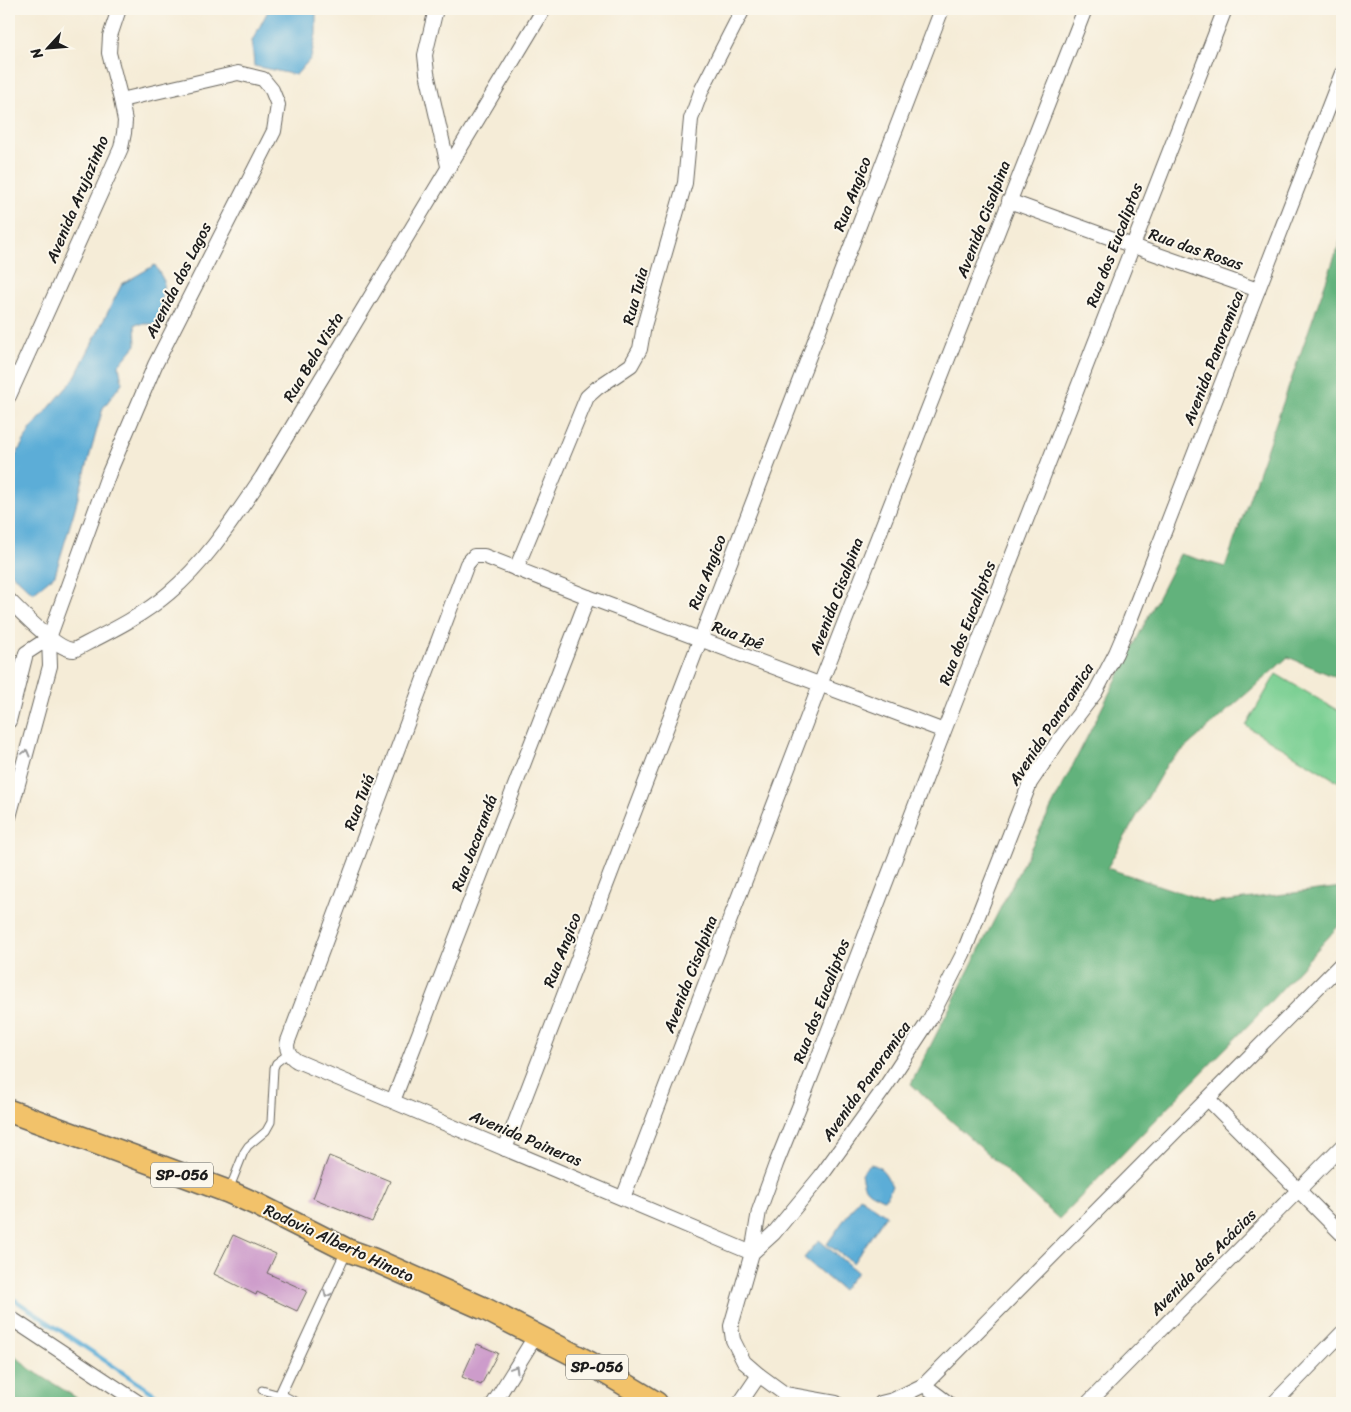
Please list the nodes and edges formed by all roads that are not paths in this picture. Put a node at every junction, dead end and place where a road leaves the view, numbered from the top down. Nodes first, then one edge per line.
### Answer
1 (119, 9) edge
2 (436, 9) edge
3 (544, 9) edge
4 (743, 9) edge
5 (942, 9) edge
6 (1084, 9) edge
7 (1225, 9) edge
8 (1342, 73) edge
9 (121, 100) junction
10 (448, 166) junction
11 (1009, 201) junction
12 (1132, 246) junction
13 (1258, 290) junction
14 (9, 396) edge
15 (467, 564) joint
16 (516, 568) junction
17 (588, 597) junction
18 (9, 600) edge
19 (49, 638) junction
20 (700, 639) junction
21 (820, 685) junction
22 (9, 721) edge
23 (944, 731) junction
24 (9, 817) edge
25 (1342, 963) edge
26 (289, 1053) junction
27 (1208, 1099) junction
28 (393, 1101) junction
29 (9, 1112) edge
30 (1342, 1146) edge
31 (505, 1149) junction
32 (1299, 1190) junction
33 (228, 1192) junction
34 (623, 1198) junction
35 (1342, 1234) edge
36 (347, 1250) junction
37 (752, 1252) junction
38 (9, 1317) edge
39 (1342, 1333) edge
40 (536, 1335) junction
41 (759, 1375) junction
42 (924, 1385) junction
43 (262, 1390) dead end
44 (280, 1396) junction
45 (790, 1399) edge
46 (139, 1403) edge
47 (295, 1403) edge
48 (494, 1403) edge
49 (656, 1403) edge
50 (740, 1403) edge
51 (836, 1403) edge
52 (881, 1403) edge
53 (948, 1403) edge
54 (1088, 1403) edge
55 (1274, 1403) edge

1 - 9 street, Avenida Arujazinho
2 - 10 street
3 - 10 street, Rua Bela Vista
4 - 16 street, Rua Tuia
5 - 20 street, Rua Angico
6 - 11 street, Avenida Cisalpina
7 - 12 street, Rua dos Eucaliptos
8 - 13 street, Avenida Panoramica
9 - 14 street, Avenida Arujazinho
9 - 19 street, Avenida dos Lagos
10 - 19 street, Rua Bela Vista
11 - 12 street, Rua das Rosas
11 - 21 street, Avenida Cisalpina
12 - 13 street, Rua das Rosas
12 - 23 street, Rua dos Eucaliptos
13 - 37 street, Avenida Panoramica
15 - 16 street, Rua Ipê
15 - 26 street, Rua Tuiá
16 - 17 street, Rua Ipê
17 - 20 street, Rua Ipê
17 - 28 street, Rua Jacarandá
18 - 19 street
19 - 22 street
24 -> 19 street
20 - 21 street, Rua Ipê
20 - 31 street, Rua Angico
21 - 23 street, Rua Ipê
21 - 34 street, Avenida Cisalpina
23 - 37 street, Rua dos Eucaliptos
25 - 27 street
26 - 28 street, Avenida Paineras
26 - 33 lane
27 - 32 street
27 - 42 street
28 - 31 street, Avenida Paineras
29 - 33 main road, Rodovia Alberto Hinoto / SP-056
30 - 32 street, Avenida das Acácias
31 - 34 street, Avenida Paineras
32 - 35 street
32 - 54 street, Avenida das Acácias
33 - 36 main road, Rodovia Alberto Hinoto / SP-056
34 - 37 street, Avenida Paineras
36 - 40 main road, Rodovia Alberto Hinoto / SP-056
36 -> 44 street
37 - 41 street
38 - 46 street
39 - 55 street
48 -> 40 street
40 - 49 main road, Rodovia Alberto Hinoto / SP-056
41 - 45 street
41 - 50 street
42 - 52 street
42 - 53 street
43 - 44 lane
44 - 47 street
45 - 51 street

